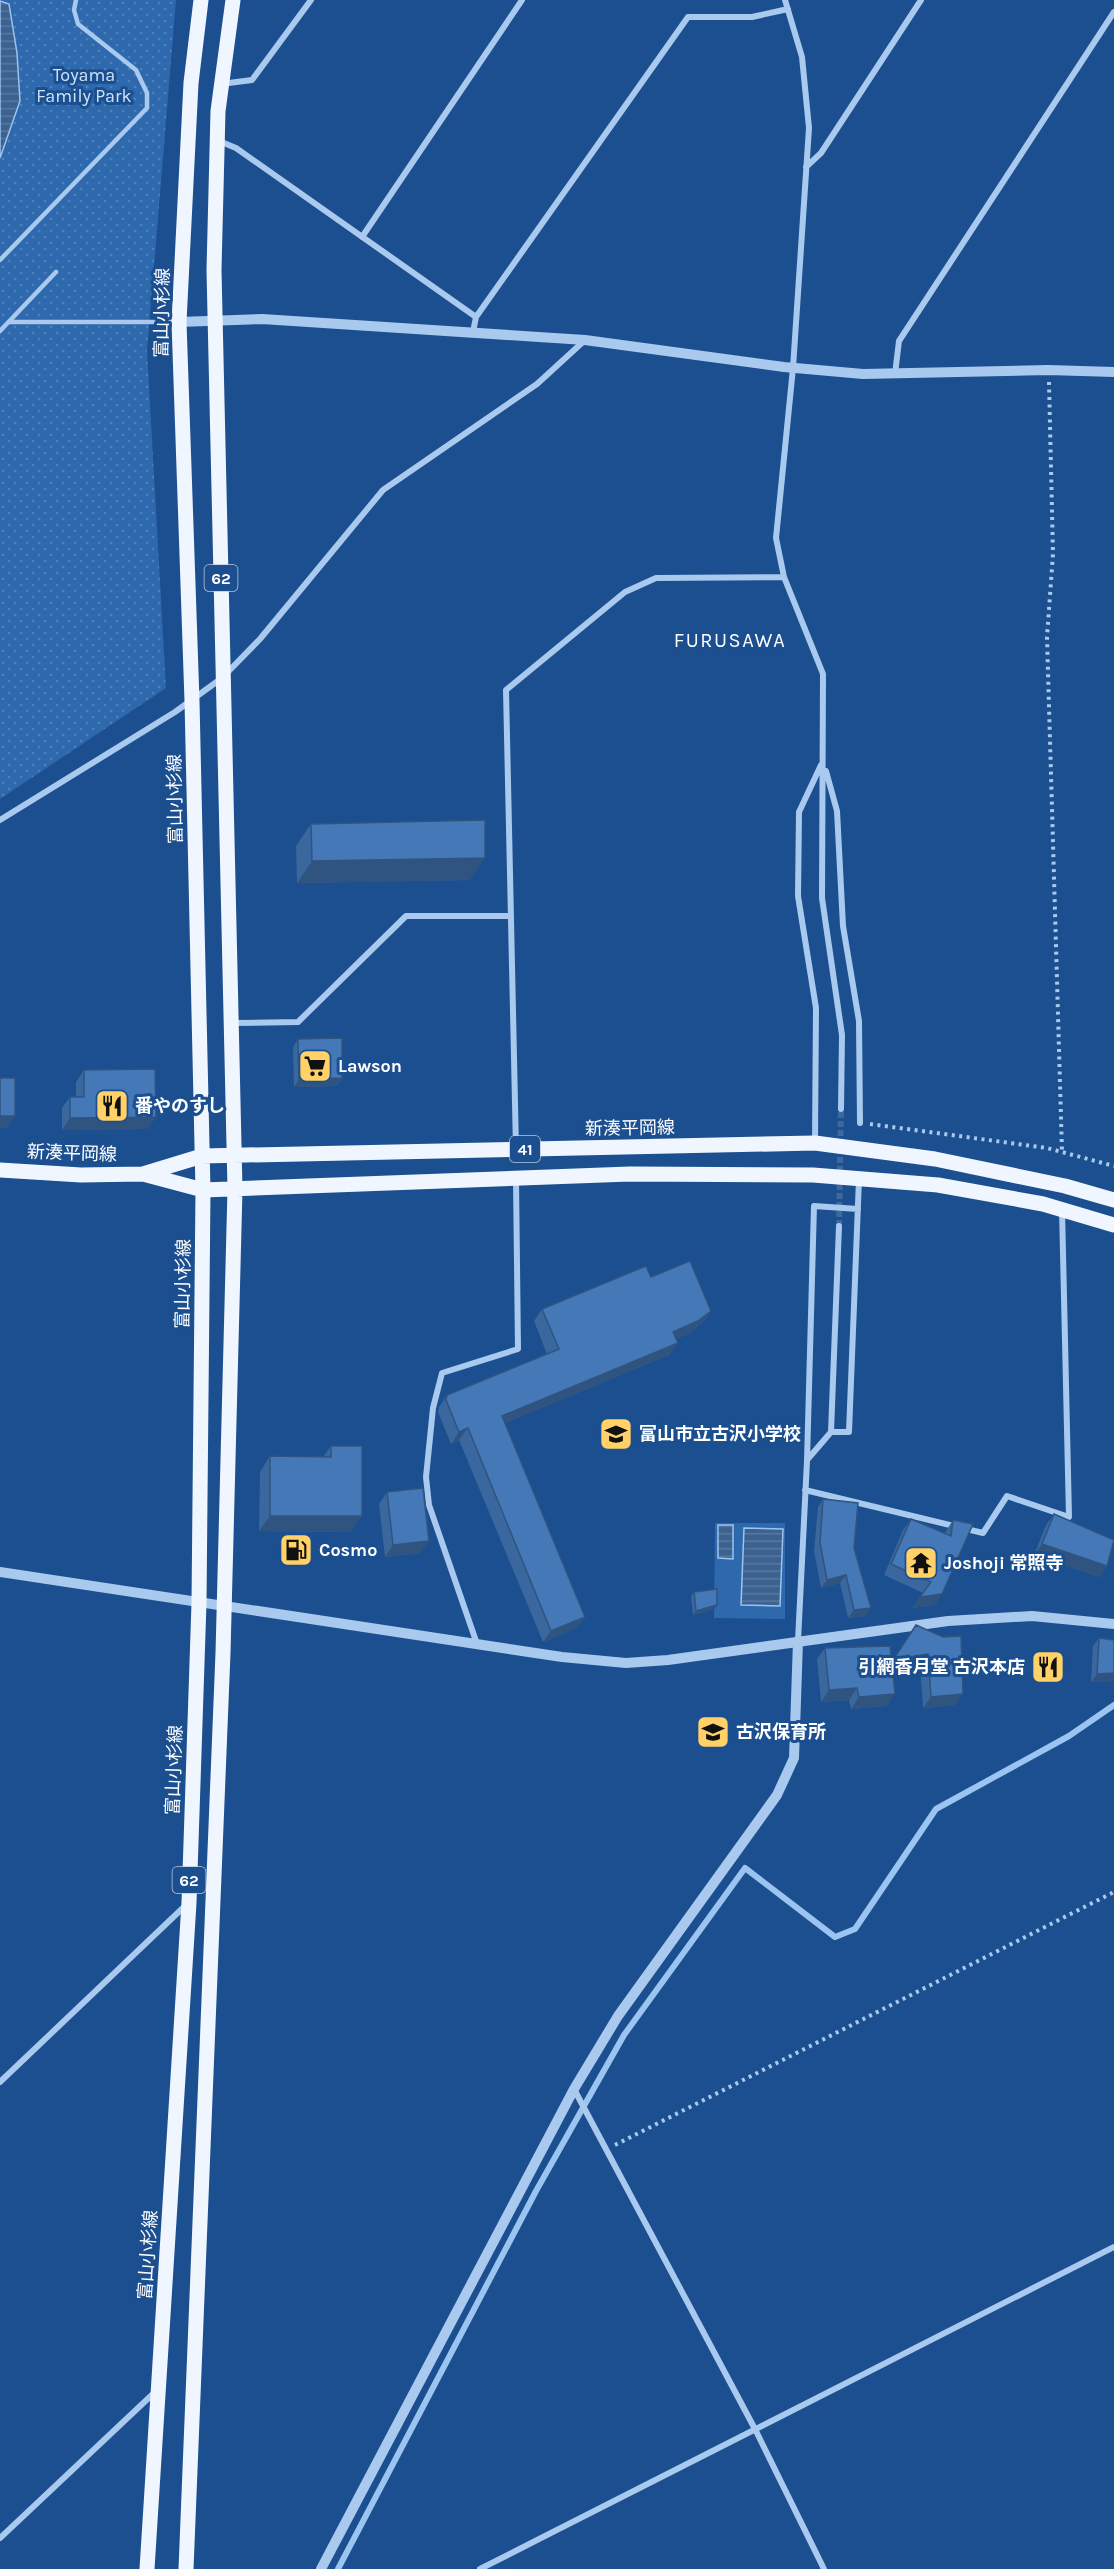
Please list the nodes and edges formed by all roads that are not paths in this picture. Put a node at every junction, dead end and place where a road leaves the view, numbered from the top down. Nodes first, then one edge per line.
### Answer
1 (76, 0) edge
2 (201, 0) edge
3 (233, 0) edge
4 (310, 0) edge
5 (522, 0) edge
6 (785, 0) edge
7 (921, 0) edge
8 (788, 9) junction
9 (1114, 12) edge
10 (220, 84) junction
11 (216, 140) junction
12 (806, 167) junction
13 (362, 237) junction
14 (0, 260) edge
15 (56, 272) dead end
16 (476, 317) junction
17 (217, 321) junction
18 (10, 322) junction
19 (179, 322) junction
20 (0, 331) edge
21 (473, 332) junction
22 (585, 340) junction
23 (793, 368) junction
24 (1114, 372) edge
25 (895, 374) junction
26 (784, 577) junction
27 (222, 678) junction
28 (192, 700) junction
29 (823, 762) junction
30 (0, 820) edge
31 (511, 916) junction
32 (231, 1023) junction
33 (841, 1109) tunnel mouth
34 (860, 1123) road end
35 (815, 1143) junction
36 (516, 1149) junction
37 (202, 1156) junction
38 (235, 1158) junction
39 (0, 1170) edge
40 (143, 1174) junction
41 (516, 1179) junction
42 (859, 1179) junction
43 (235, 1189) junction
44 (203, 1190) junction
45 (1114, 1200) edge
46 (858, 1209) junction
47 (1062, 1209) junction
48 (1114, 1225) edge
49 (839, 1226) tunnel mouth
50 (831, 1432) junction
51 (807, 1461) junction
52 (805, 1490) junction
53 (0, 1572) edge
54 (199, 1603) junction
55 (224, 1607) junction
56 (1114, 1624) edge
57 (798, 1641) junction
58 (477, 1644) junction
59 (189, 1903) junction
60 (0, 2082) edge
61 (574, 2089) junction
62 (1114, 2247) edge
63 (159, 2389) junction
64 (756, 2431) junction
65 (0, 2538) edge
66 (147, 2569) edge
67 (186, 2569) edge
68 (321, 2569) edge
69 (480, 2569) edge
70 (824, 2569) edge

1 - 14 lane
2 - 19 main road, 富山小杉線 / 62
3 - 10 main road, 62
4 - 10 street
5 - 13 street
6 - 8 street
7 - 12 street
8 - 12 street
8 - 16 street
9 - 25 street
10 - 11 main road, 62
11 - 13 street
11 - 17 main road, 62
12 - 23 street
13 - 16 street
15 - 18 lane
16 - 21 street
17 - 19 street
17 - 21 street
17 - 27 main road, 62
18 - 19 lane
18 - 20 lane
19 - 28 main road, 富山小杉線 / 62
21 - 22 street
22 - 23 street
22 - 27 street
23 - 25 street
23 - 26 street
24 - 25 street
26 - 29 street
26 - 31 street
27 - 28 street
27 - 32 main road, 62
28 - 30 street
28 - 37 main road, 富山小杉線 / 62
29 - 33 street
29 - 34 street
29 - 35 street
31 - 32 street
31 - 36 street
32 - 38 main road, 62
35 - 36 main road, 新湊平岡線 / 41
35 - 45 main road, 新湊平岡線 / 41
36 - 38 main road, 新湊平岡線 / 41
37 - 38 main road, 新湊平岡線 / 41
37 - 40 main road, 新湊平岡線 / 41
37 - 44 main road, 富山小杉線 / 62
38 - 43 main road, 62
39 - 40 main road, 新湊平岡線 / 41
40 - 44 main road, 新湊平岡線 / 41
41 - 42 main road, 新湊平岡線 / 41
41 - 43 main road, 新湊平岡線 / 41
41 - 58 street
42 - 46 street
42 - 47 main road, 新湊平岡線 / 41
43 - 44 main road, 新湊平岡線 / 41
43 - 55 main road, 62
44 - 54 main road, 富山小杉線 / 62
46 - 50 street
46 - 51 street
47 - 48 main road, 新湊平岡線 / 41
47 - 52 street
49 - 50 street
50 - 51 street
51 - 52 street
52 - 57 street
53 - 54 street
54 - 55 street
54 - 59 main road, 富山小杉線 / 62
55 - 58 street
55 - 67 main road, 62
56 - 57 street
57 - 58 street
57 - 61 street
59 - 60 street
59 - 63 main road, 富山小杉線 / 62
61 - 64 street
61 - 68 street
62 - 64 street
63 - 65 street
63 - 66 main road, 富山小杉線 / 62
64 - 69 street
64 - 70 street

